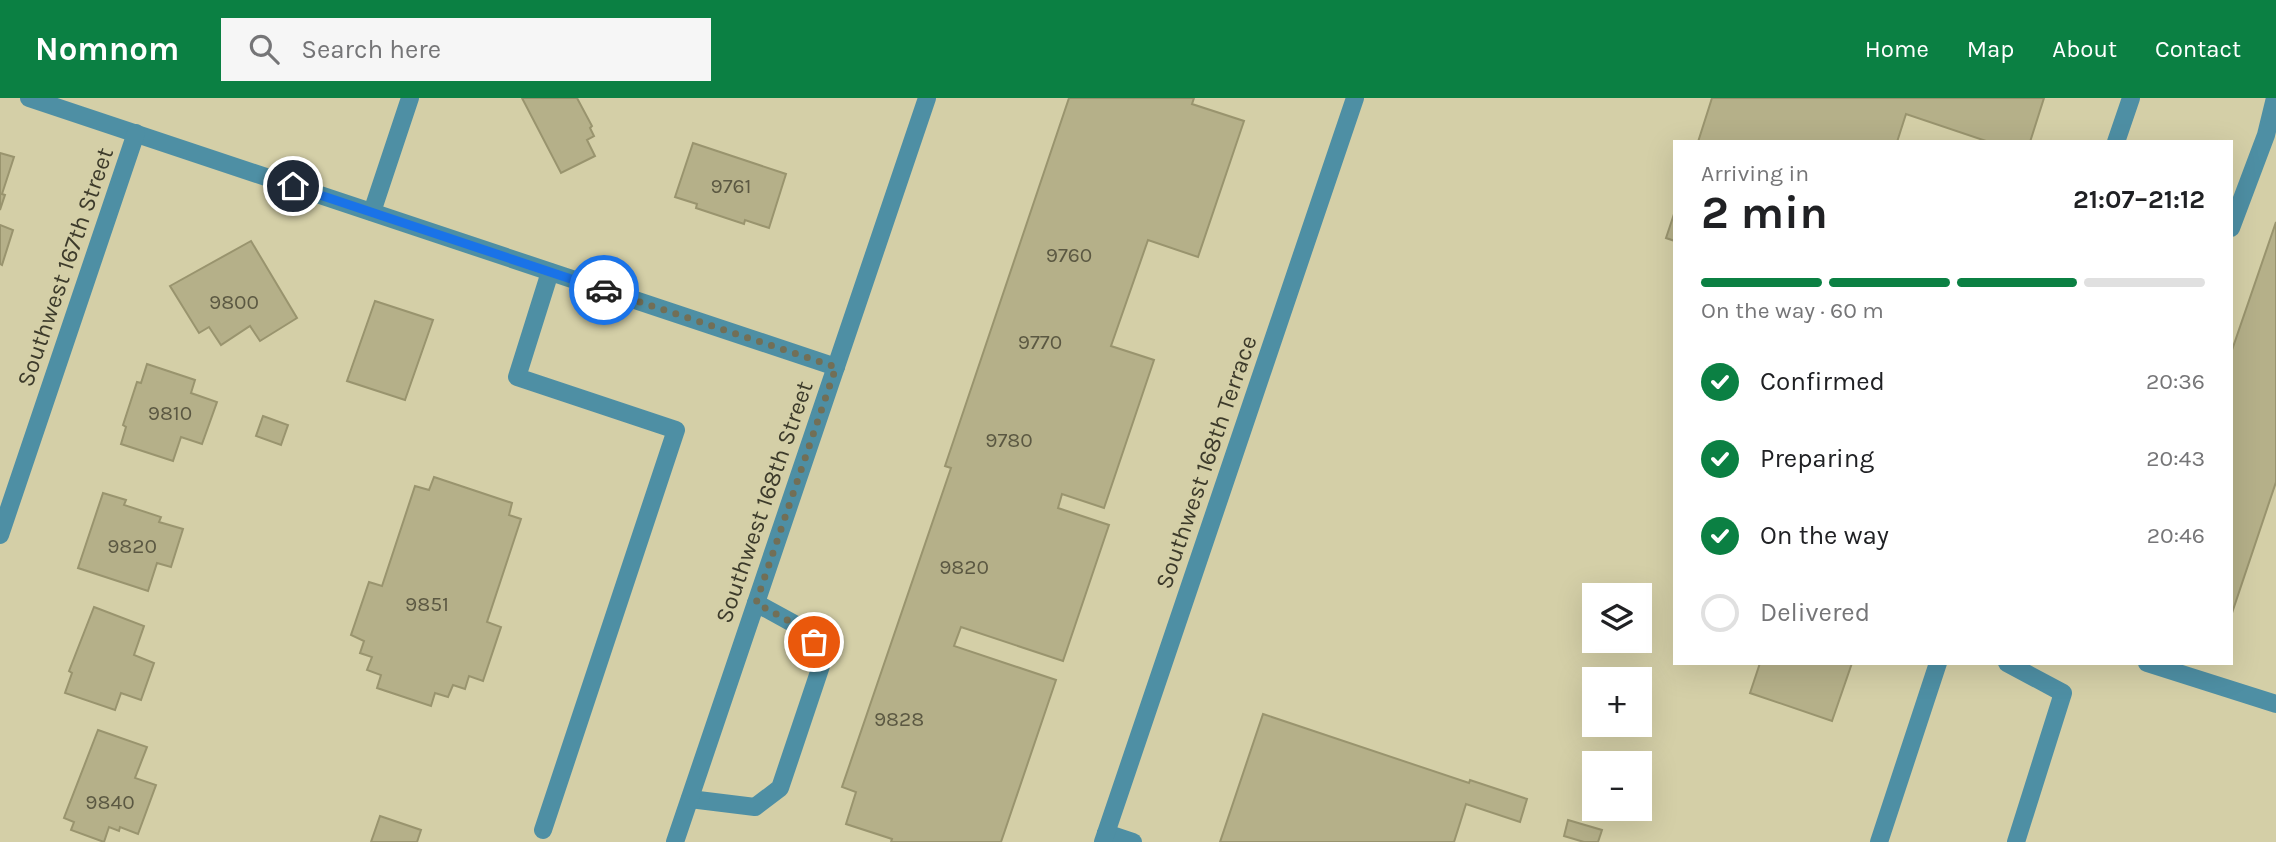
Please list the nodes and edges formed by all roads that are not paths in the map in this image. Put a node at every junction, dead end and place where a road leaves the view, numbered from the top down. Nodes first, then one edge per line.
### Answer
1 (29, 98) edge
2 (410, 98) edge
3 (927, 98) edge
4 (1355, 98) edge
5 (2131, 98) edge
6 (2275, 98) edge
7 (136, 133) junction
8 (2117, 140) edge
9 (372, 212) junction
10 (2233, 223) edge
11 (550, 272) junction
12 (836, 367) junction
13 (0, 535) edge
14 (756, 603) junction
15 (1937, 665) edge
16 (2011, 665) edge
17 (2153, 665) edge
18 (2276, 704) edge
19 (690, 799) junction
20 (543, 830) dead end
21 (1104, 838) edge
22 (675, 842) edge
23 (1133, 842) edge
24 (1879, 842) edge
25 (2016, 842) edge

1 - 7 street
2 - 9 street
3 - 12 street, Southwest 168th Street
4 - 21 street, Southwest 168th Terrace
5 - 8 street
6 - 10 street
7 - 9 street
7 - 13 street, Southwest 167th Street
9 - 11 street
11 - 12 street
11 - 20 street
12 - 14 street, Southwest 168th Street
14 - 19 street, Southwest 168th Street
14 - 19 street
15 - 24 street
16 - 25 street
17 - 18 street
19 - 22 street, Southwest 168th Street
21 - 23 street

